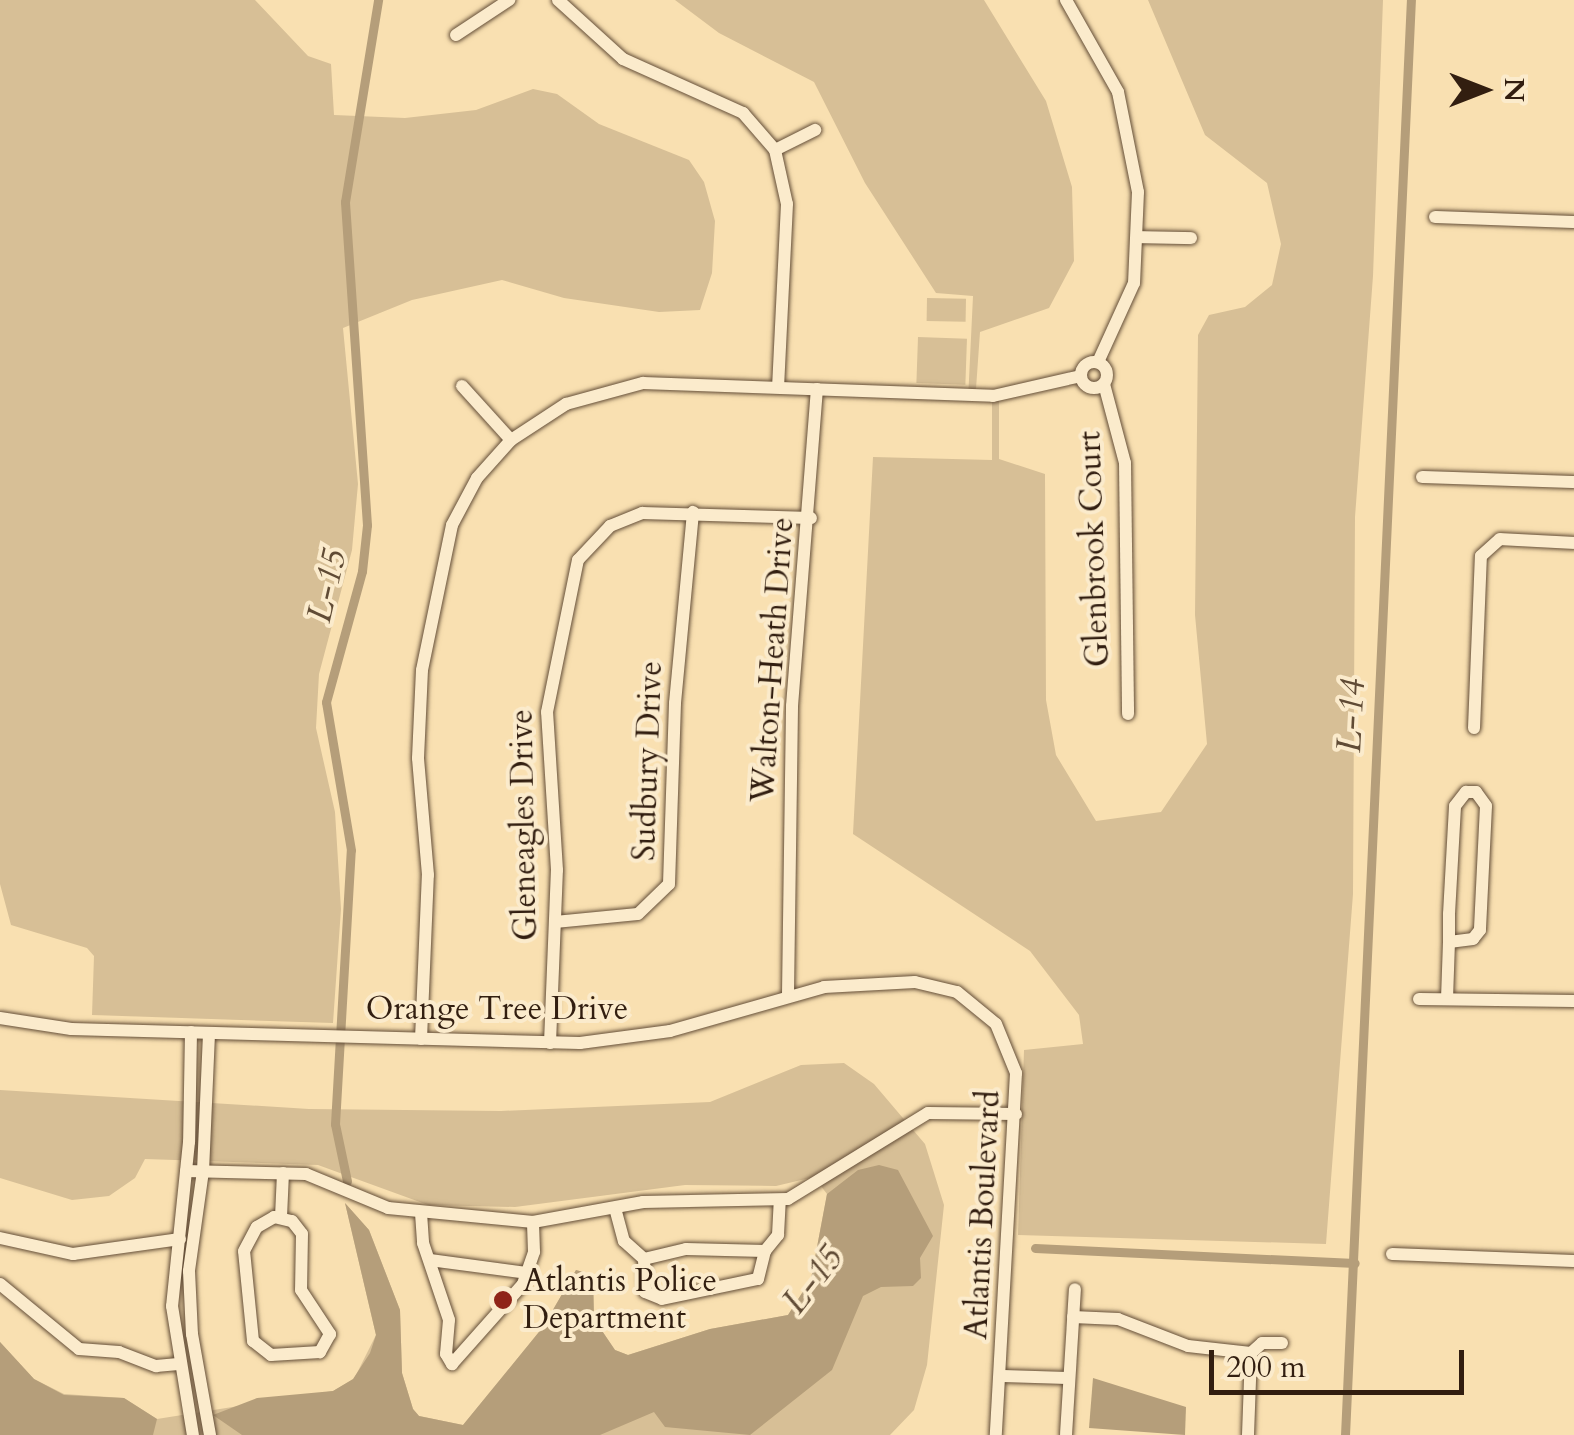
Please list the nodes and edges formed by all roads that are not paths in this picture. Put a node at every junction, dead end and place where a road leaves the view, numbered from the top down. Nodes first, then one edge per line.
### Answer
1 (508, 0) edge
2 (558, 0) edge
3 (1066, 0) edge
4 (456, 34) dead end
5 (815, 130) dead end
6 (776, 150) junction
7 (1435, 217) dead end
8 (1574, 222) edge
9 (1138, 237) junction
10 (1191, 238) dead end
11 (1098, 362) junction
12 (1081, 376) junction
13 (1104, 384) junction
14 (462, 386) dead end
15 (778, 387) junction
16 (817, 389) junction
17 (511, 440) junction
18 (1422, 477) dead end
19 (1574, 482) edge
20 (693, 512) junction
21 (811, 518) junction
22 (1574, 543) edge
23 (1128, 714) dead end
24 (1474, 728) dead end
25 (555, 922) junction
26 (1449, 942) junction
27 (788, 994) junction
28 (1419, 999) dead end
29 (1448, 1000) junction
30 (1574, 1002) edge
31 (981, 1008) joint
32 (0, 1018) edge
33 (191, 1032) junction
34 (209, 1034) junction
35 (422, 1040) junction
36 (550, 1043) junction
37 (1016, 1114) junction
38 (186, 1171) junction
39 (204, 1171) junction
40 (283, 1173) junction
41 (780, 1200) junction
42 (616, 1208) junction
43 (420, 1212) junction
44 (281, 1217) junction
45 (533, 1222) junction
46 (0, 1238) edge
47 (175, 1238) junction
48 (192, 1240) junction
49 (765, 1252) junction
50 (1392, 1254) dead end
51 (430, 1260) junction
52 (644, 1260) junction
53 (1574, 1260) edge
54 (528, 1273) junction
55 (0, 1284) edge
56 (1075, 1289) dead end
57 (1073, 1316) junction
58 (1282, 1343) dead end
59 (1251, 1353) junction
60 (180, 1364) junction
61 (1003, 1376) junction
62 (1067, 1378) junction
63 (193, 1435) edge
64 (210, 1435) edge
65 (996, 1435) edge
66 (1066, 1435) edge
67 (1248, 1435) edge

1 - 4 street
2 - 6 street
3 - 9 street
5 - 6 street
6 - 15 street
7 - 8 street
9 - 10 street
9 - 11 street
11 - 12 street
11 - 13 street
12 - 13 street
12 - 16 street
13 - 23 street, Glenbrook Court
14 - 17 street
15 - 16 street
15 - 17 street
16 - 21 street, Walton-Heath Drive
17 - 35 street
18 - 19 street
20 - 21 street, Gleneagles Drive
20 - 25 street, Gleneagles Drive
20 - 25 street, Sudbury Drive
21 - 27 street, Walton-Heath Drive
22 - 24 street
25 - 36 street, Gleneagles Drive
26 - 26 street
26 - 29 street
27 - 31 street, Orange Tree Drive
27 - 36 street, Orange Tree Drive
28 - 29 street
29 - 30 street
31 - 37 street, Atlantis Boulevard
32 - 33 street, Orange Tree Drive
33 - 34 street, Orange Tree Drive
33 - 38 street
34 - 35 street, Orange Tree Drive
34 - 39 street
35 - 36 street, Orange Tree Drive
37 - 41 street
37 - 61 street, Atlantis Boulevard
38 - 39 street
38 - 47 street
39 - 40 street
39 - 48 street
40 - 43 street
40 - 44 street
41 - 42 street
41 - 49 street
42 - 45 street
42 - 52 street
43 - 45 street
43 - 51 street
44 - 44 street
45 - 54 street
46 - 47 street
47 - 48 street
47 - 60 street
48 - 64 street
49 - 52 street
49 - 52 street
50 - 53 street
51 - 54 street
51 - 54 street
55 - 60 street
56 - 57 street
57 - 59 street
57 - 62 street
58 - 59 street
59 - 67 street
60 - 63 street
61 - 62 street
61 - 65 street, Atlantis Boulevard
62 - 66 street

